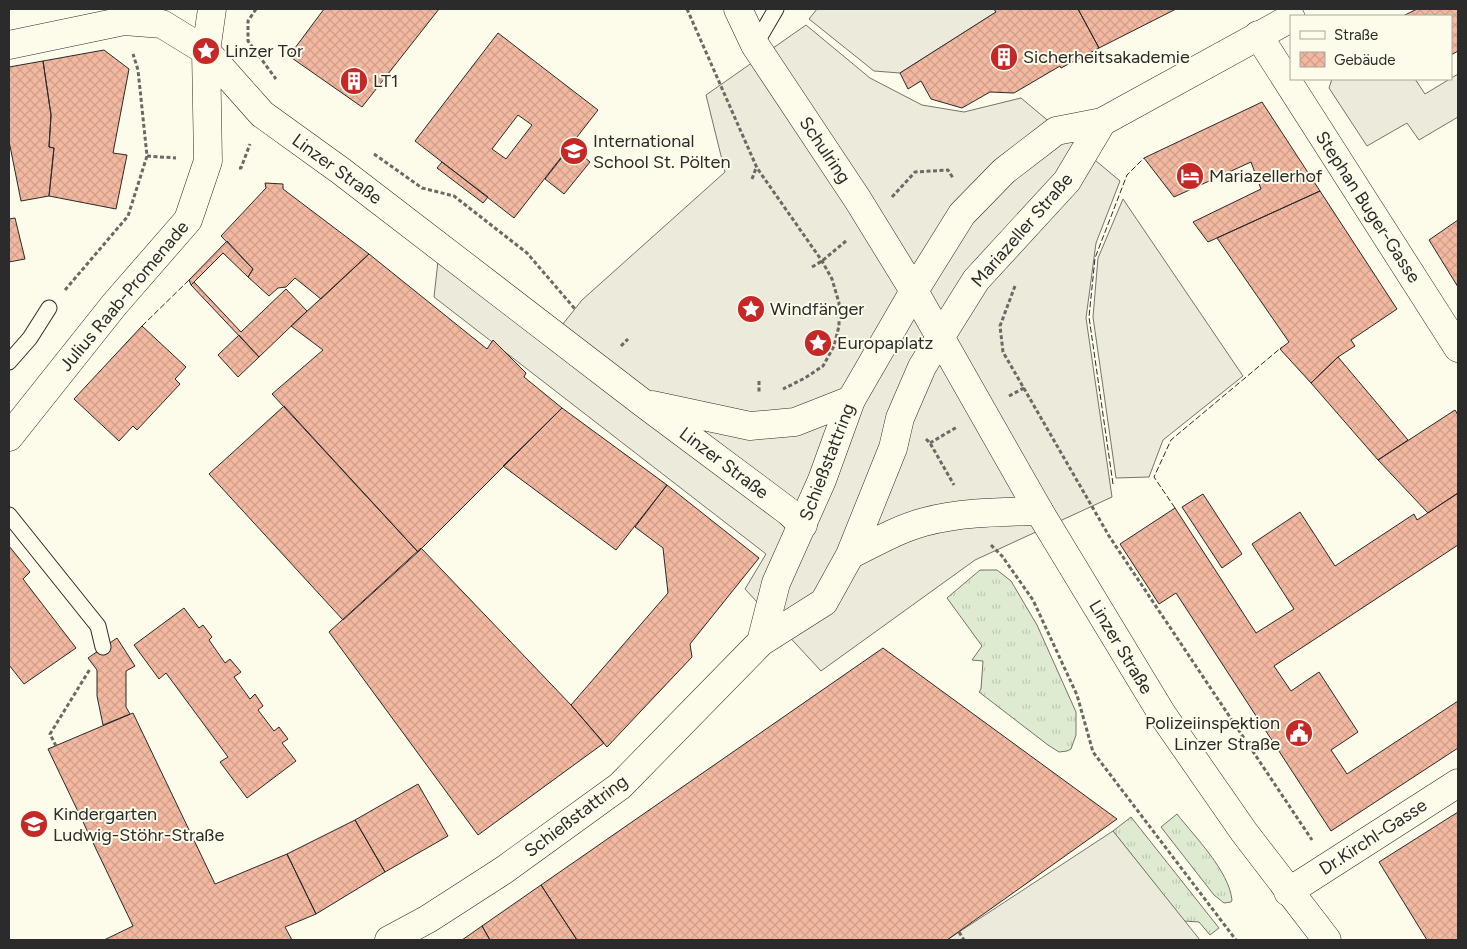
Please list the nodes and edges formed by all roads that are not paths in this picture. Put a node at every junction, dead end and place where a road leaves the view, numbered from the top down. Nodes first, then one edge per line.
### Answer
1 (176, 9) edge
2 (212, 9) edge
3 (738, 9) edge
4 (776, 9) edge
5 (1307, 9) edge
6 (1295, 15) edge
7 (1290, 18) edge
8 (1258, 35) junction
9 (9, 45) edge
10 (755, 45) junction
11 (206, 51) junction
12 (1102, 122) junction
13 (914, 291) junction
14 (49, 308) road end
15 (940, 336) junction
16 (1458, 348) edge
17 (9, 362) edge
18 (851, 400) junction
19 (643, 403) junction
20 (9, 437) edge
21 (1039, 511) junction
22 (9, 515) edge
23 (803, 525) junction
24 (850, 555) junction
25 (761, 642) junction
26 (103, 647) dead end
27 (1458, 783) edge
28 (1288, 892) junction
29 (388, 940) edge
30 (1327, 940) edge

1 - 11 main road
2 - 11 main road, Julius Raab-Promenade
3 - 10 main road, Schulring
4 - 10 lane
5 - 6 main road
7 - 8 main road
8 - 12 main road
8 - 16 main road, Stephan Buger-Gasse
9 - 11 main road, Linzer Straße
10 - 13 main road, Schulring
11 - 19 main road, Linzer Straße
11 - 20 main road, Julius Raab-Promenade
12 - 13 main road
12 - 15 main road, Mariazeller Straße
13 - 15 main road, Schulring
13 - 18 main road, Schießstattring
14 - 17 lane
15 - 21 main road, Linzer Straße
15 - 24 main road, Schießstattring
18 - 19 main road, Linzer Straße
18 - 23 main road, Schießstattring
19 - 23 main road, Linzer Straße
21 - 24 main road
21 - 28 main road, Linzer Straße
22 - 26 lane
23 - 25 main road, Schießstattring
24 - 25 main road, Schießstattring
25 - 29 main road, Schießstattring
27 - 28 main road, Dr.Kirchl-Gasse
28 - 30 main road, Linzer Straße

